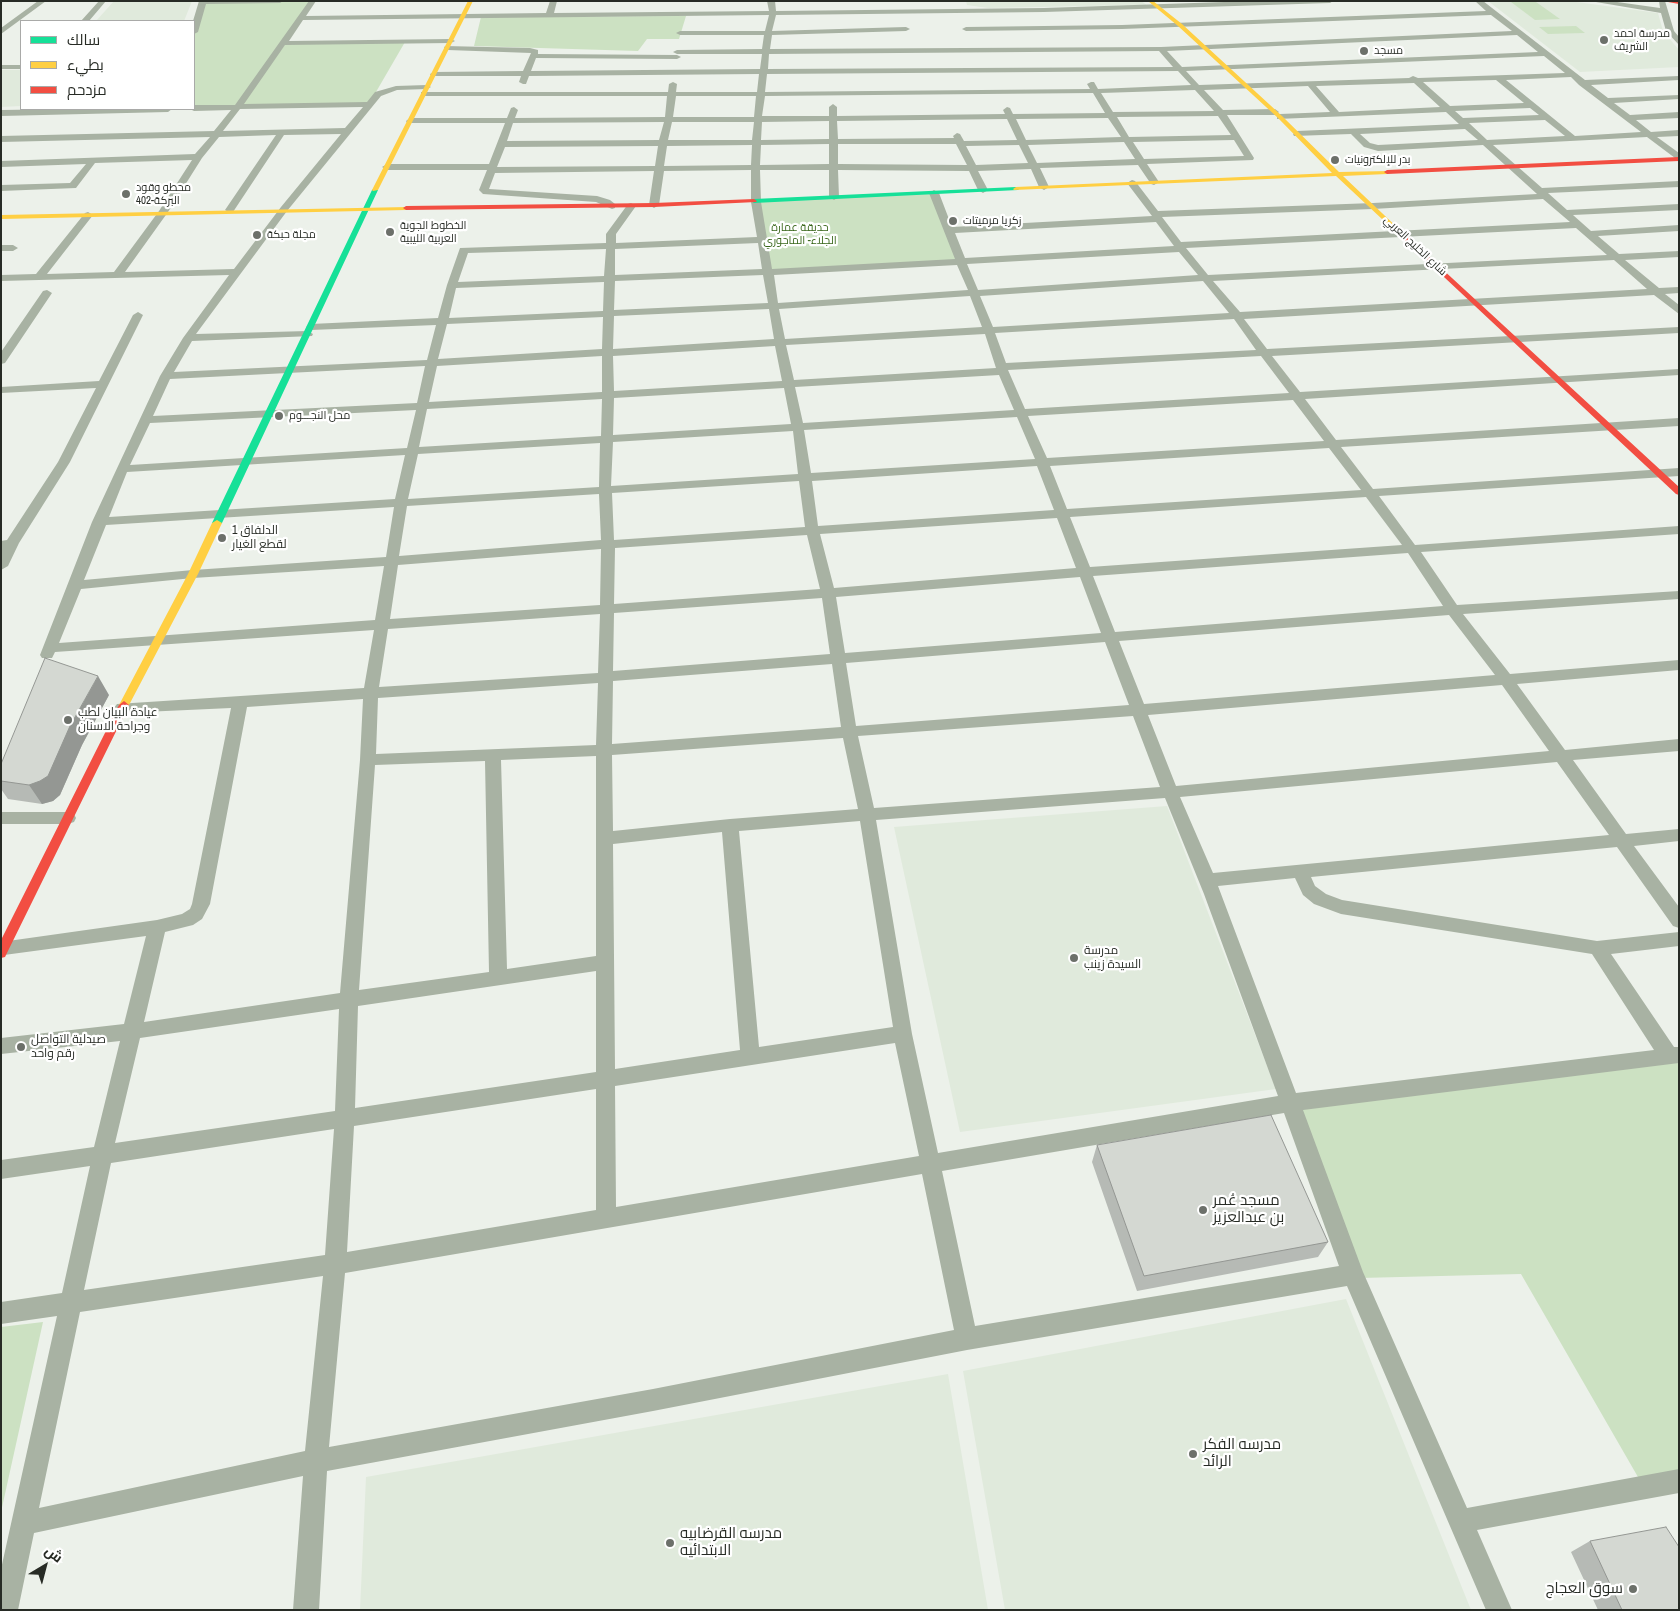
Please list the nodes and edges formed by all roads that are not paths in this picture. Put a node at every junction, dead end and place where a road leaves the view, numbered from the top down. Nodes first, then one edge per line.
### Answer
1 (43, 1) edge
2 (103, 1) edge
3 (280, 1) edge
4 (313, 1) edge
5 (471, 1) edge
6 (554, 1) edge
7 (685, 1) edge
8 (831, 1) edge
9 (894, 1) edge
10 (957, 1) edge
11 (1324, 1) edge
12 (1330, 1) edge
13 (1478, 1) edge
14 (1593, 1) edge
15 (1662, 1) edge
16 (203, 2) edge
17 (1257, 3) edge
18 (1679, 3) edge
19 (1155, 4) edge
20 (1666, 6) edge
21 (772, 7) edge
22 (960, 10) junction
23 (1044, 10) junction
24 (900, 11) junction
25 (835, 12) junction
26 (825, 13) junction
27 (1491, 13) junction
28 (683, 14) junction
29 (463, 16) junction
30 (549, 16) junction
31 (302, 18) junction
32 (86, 20) edge
33 (1346, 20) junction
34 (1180, 25) junction
35 (195, 29) edge
36 (1, 32) edge
37 (680, 33) junction
38 (768, 33) junction
39 (1518, 34) junction
40 (826, 37) junction
41 (971, 40) junction
42 (1369, 40) junction
43 (285, 43) junction
44 (1679, 43) edge
45 (449, 45) junction
46 (1204, 47) junction
47 (1161, 49) junction
48 (1069, 50) junction
49 (829, 52) junction
50 (766, 53) junction
51 (677, 54) junction
52 (1544, 54) junction
53 (535, 56) junction
54 (1392, 60) junction
55 (1, 67) edge
56 (20, 67) edge
57 (1225, 68) junction
58 (1180, 69) junction
59 (674, 73) junction
60 (764, 73) junction
61 (927, 73) junction
62 (434, 74) junction
63 (526, 74) junction
64 (1572, 75) junction
65 (1499, 78) junction
66 (1679, 78) edge
67 (993, 82) junction
68 (1418, 82) junction
69 (1582, 83) junction
70 (832, 84) junction
71 (1311, 85) junction
72 (1248, 87) junction
73 (1200, 89) junction
74 (426, 90) junction
75 (1097, 91) junction
76 (520, 94) junction
77 (671, 94) junction
78 (760, 94) junction
79 (1679, 97) edge
80 (1606, 101) junction
81 (370, 104) junction
82 (1531, 105) junction
83 (195, 108) edge
84 (237, 108) junction
85 (1448, 109) junction
86 (105, 110) joint
87 (49, 112) junction
88 (1, 113) edge
89 (1222, 113) junction
90 (1277, 114) junction
91 (1336, 114) junction
92 (1679, 114) edge
93 (1110, 115) junction
94 (1011, 117) junction
95 (1546, 117) junction
96 (669, 118) junction
97 (758, 118) junction
98 (832, 118) junction
99 (1628, 118) junction
100 (511, 119) junction
101 (410, 121) junction
102 (1464, 123) junction
103 (91, 130) junction
104 (32, 131) junction
105 (347, 131) junction
106 (282, 132) junction
107 (1353, 132) junction
108 (1679, 133) edge
109 (215, 134) junction
110 (1297, 134) junction
111 (1651, 134) junction
112 (151, 135) junction
113 (1237, 137) junction
114 (1, 139) edge
115 (1126, 139) junction
116 (1574, 139) junction
117 (832, 142) junction
118 (960, 142) junction
119 (1024, 142) junction
120 (756, 143) junction
121 (1485, 143) junction
122 (501, 144) junction
123 (663, 144) junction
124 (198, 157) junction
125 (1679, 158) edge
126 (10, 159) edge
127 (130, 159) junction
128 (93, 160) junction
129 (1142, 163) junction
130 (1036, 165) junction
131 (387, 167) junction
132 (833, 167) junction
133 (1513, 167) junction
134 (659, 168) junction
135 (755, 168) junction
136 (973, 168) junction
137 (492, 169) junction
138 (1, 172) edge
139 (1336, 173) junction
140 (1154, 182) junction
141 (1132, 183) junction
142 (1679, 184) edge
143 (1044, 187) junction
144 (1, 188) edge
145 (983, 190) junction
146 (934, 193) junction
147 (1542, 194) junction
148 (834, 197) junction
149 (756, 202) junction
150 (654, 205) junction
151 (612, 206) junction
152 (631, 206) junction
153 (1373, 206) junction
154 (1679, 207) edge
155 (366, 208) junction
156 (284, 209) junction
157 (230, 210) junction
158 (163, 212) junction
159 (1565, 213) junction
160 (88, 215) junction
161 (1, 217) edge
162 (1157, 217) junction
163 (1578, 225) junction
164 (1679, 228) edge
165 (948, 230) junction
166 (1402, 234) junction
167 (1588, 234) junction
168 (764, 240) junction
169 (610, 246) junction
170 (1180, 247) junction
171 (1, 248) edge
172 (13, 248) dead end
173 (1679, 254) edge
174 (1615, 258) junction
175 (960, 261) junction
176 (1436, 266) junction
177 (236, 272) junction
178 (769, 272) junction
179 (117, 275) junction
180 (39, 277) junction
181 (1, 278) edge
182 (1206, 278) junction
183 (610, 279) junction
184 (452, 285) junction
185 (1679, 290) edge
186 (1656, 292) junction
187 (47, 293) dead end
188 (973, 294) junction
189 (1474, 301) junction
190 (774, 306) junction
191 (1679, 311) edge
192 (608, 313) junction
193 (138, 315) dead end
194 (1236, 315) junction
195 (441, 322) junction
196 (1679, 330) edge
197 (309, 331) junction
198 (989, 331) junction
199 (188, 338) junction
200 (1515, 339) junction
201 (780, 343) junction
202 (607, 352) junction
203 (1265, 353) junction
204 (1, 360) edge
205 (432, 362) junction
206 (1002, 369) junction
207 (290, 371) junction
208 (1679, 372) edge
209 (166, 376) junction
210 (1558, 380) junction
211 (102, 384) junction
212 (788, 384) junction
213 (1, 390) edge
214 (608, 395) junction
215 (1296, 396) junction
216 (424, 404) junction
217 (1022, 414) junction
218 (270, 415) junction
219 (146, 420) junction
220 (1679, 422) edge
221 (798, 427) junction
222 (1609, 427) junction
223 (607, 439) junction
224 (1334, 444) junction
225 (413, 452) junction
226 (247, 461) junction
227 (1042, 462) junction
228 (122, 469) junction
229 (1679, 472) edge
230 (1659, 474) junction
231 (806, 478) junction
232 (605, 490) junction
233 (1679, 492) edge
234 (1370, 493) junction
235 (402, 502) junction
236 (222, 514) junction
237 (1062, 514) junction
238 (99, 522) junction
239 (812, 530) junction
240 (1679, 530) edge
241 (7, 544) edge
242 (608, 544) junction
243 (1411, 548) junction
244 (392, 562) junction
245 (1, 566) edge
246 (1082, 572) junction
247 (193, 574) junction
248 (74, 585) junction
249 (828, 592) junction
250 (1679, 595) edge
251 (606, 608) junction
252 (1453, 610) junction
253 (381, 624) junction
254 (1109, 638) junction
255 (157, 640) junction
256 (51, 648) junction
257 (838, 658) junction
258 (1679, 665) edge
259 (43, 666) edge
260 (606, 677) junction
261 (1506, 679) junction
262 (371, 693) junction
263 (240, 702) junction
264 (122, 708) junction
265 (1139, 710) junction
266 (849, 730) junction
267 (1679, 745) edge
268 (604, 750) junction
269 (493, 755) junction
270 (1560, 756) junction
271 (368, 760) junction
272 (1170, 792) junction
273 (867, 814) junction
274 (1, 818) edge
275 (68, 818) junction
276 (730, 825) junction
277 (1679, 835) edge
278 (606, 838) junction
279 (1621, 839) junction
280 (1300, 871) junction
281 (1207, 880) junction
282 (1679, 921) edge
283 (157, 927) junction
284 (1679, 939) edge
285 (1597, 948) junction
286 (3, 951) edge
287 (606, 962) junction
288 (498, 978) junction
289 (349, 1000) junction
290 (134, 1031) junction
291 (903, 1034) junction
292 (1, 1046) edge
293 (750, 1056) junction
294 (1674, 1056) edge
295 (607, 1077) junction
296 (1290, 1103) junction
297 (346, 1118) junction
298 (102, 1156) junction
299 (929, 1164) junction
300 (1, 1170) edge
301 (606, 1218) junction
302 (335, 1264) junction
303 (1353, 1274) junction
304 (72, 1302) junction
305 (1, 1313) edge
306 (967, 1339) junction
307 (316, 1461) junction
308 (1679, 1481) edge
309 (1461, 1521) junction
310 (24, 1522) junction
311 (5, 1610) edge
312 (306, 1610) edge
313 (1499, 1610) edge

1 - 36 street
2 - 32 street
3 - 16 street
4 - 31 street
5 - 29 street
6 - 30 street
7 - 28 street
8 - 25 street
9 - 24 street
10 - 22 street
11 - 12 street
11 - 17 street
11 - 33 street
13 - 27 street
14 - 20 street
15 - 20 street
16 - 35 street
17 - 19 street
18 - 20 street
19 - 23 street
19 - 34 street, شارع الخليج العربي
20 - 44 street
21 - 26 street
21 - 28 street
21 - 38 street
22 - 23 street
22 - 24 street
22 - 41 street
23 - 48 street
24 - 25 street
24 - 61 street
25 - 26 street
26 - 40 street
27 - 33 street
27 - 39 street
28 - 30 street
28 - 37 street
29 - 30 street
29 - 31 street
29 - 45 street
31 - 43 street
33 - 34 street
33 - 42 street
34 - 46 street, شارع الخليج العربي
34 - 48 street
37 - 38 street
37 - 51 street
38 - 40 street
38 - 50 street
39 - 42 street
39 - 52 street
40 - 49 street
40 - 61 street
41 - 48 street
41 - 48 street
41 - 61 street
41 - 67 street
42 - 46 street
42 - 54 street
43 - 45 street
43 - 84 street
45 - 53 street
45 - 62 street
46 - 47 street
46 - 57 street, شارع الخليج العربي
47 - 48 street
47 - 58 street
48 - 58 street
48 - 67 street
48 - 75 street
49 - 50 street
49 - 61 street
49 - 70 street
50 - 51 street
50 - 60 street
51 - 53 street
51 - 59 street
52 - 54 street
52 - 64 street
53 - 63 street
54 - 57 street
54 - 68 street
55 - 56 street
57 - 58 street
57 - 72 street, شارع الخليج العربي
58 - 73 street
59 - 60 street
59 - 63 street
59 - 77 street
60 - 70 street
60 - 78 street
61 - 67 street
61 - 67 street
61 - 70 street
61 - 70 street
61 - 94 street
61 - 98 street
61 - 118 street
62 - 63 street
62 - 74 street
63 - 76 street
64 - 65 street
64 - 69 street
65 - 68 street
65 - 82 street
66 - 69 street
67 - 75 street
67 - 94 street
68 - 71 street
68 - 85 street
69 - 80 street
70 - 78 street
70 - 98 street
71 - 72 street
71 - 91 street
72 - 73 street
72 - 90 street, شارع الخليج العربي
73 - 75 street
73 - 89 street
74 - 76 street
74 - 81 street
74 - 101 street
75 - 93 street
76 - 77 street
76 - 100 street
77 - 78 street
77 - 96 street
78 - 97 street
79 - 80 street
80 - 99 street
81 - 84 street
81 - 105 street
82 - 85 street
82 - 95 street
83 - 84 street
84 - 109 street
85 - 91 street
85 - 102 street
86 - 87 street
86 - 103 street
87 - 88 street
87 - 104 street
89 - 90 street
89 - 93 street
89 - 113 street
90 - 91 street
90 - 110 street, شارع الخليج العربي
92 - 99 street
93 - 94 street
93 - 115 street
94 - 119 street
95 - 102 street
95 - 116 street
96 - 97 street
96 - 100 street
96 - 123 street
97 - 98 street
97 - 120 street
98 - 117 street
99 - 111 street
100 - 101 street
100 - 122 street
101 - 131 street
102 - 107 street
102 - 121 street
103 - 104 street
103 - 112 street
104 - 114 street
104 - 126 street
105 - 106 street
105 - 156 street
106 - 109 street
106 - 157 street
107 - 110 street
107 - 121 street
108 - 111 street
109 - 112 street
109 - 124 street
110 - 139 street, شارع الخليج العربي
111 - 116 street
111 - 125 street
112 - 127 street
113 - 115 street
113 - 129 street
115 - 119 street
115 - 129 street
116 - 121 street
117 - 118 street
117 - 120 street
117 - 132 street
118 - 119 street
118 - 136 street
119 - 130 street
120 - 123 street
120 - 135 street
121 - 133 street
122 - 123 street
122 - 137 street
123 - 134 street
124 - 127 street
124 - 158 street
125 - 133 street
126 - 128 street
126 - 138 street
127 - 128 street
128 - 144 street
129 - 130 street
129 - 140 street
130 - 136 street
130 - 143 street
131 - 137 street
131 - 155 street
132 - 135 street
132 - 136 street
132 - 148 street
133 - 139 street
133 - 147 street
134 - 135 street
134 - 137 street
134 - 150 street
135 - 149 street
136 - 145 street
137 - 151 street
139 - 140 street
139 - 153 street, شارع الخليج العربي
140 - 141 street
141 - 143 street
141 - 162 street
142 - 147 street
143 - 145 street
145 - 146 street
146 - 148 street
146 - 165 street
147 - 153 street
147 - 159 street
148 - 149 street
149 - 150 street
149 - 168 street
150 - 152 street
151 - 152 street
151 - 155 street
152 - 169 street
153 - 162 street
153 - 166 street, شارع الخليج العربي
154 - 159 street
155 - 156 street
155 - 197 street
156 - 157 street
156 - 177 street
157 - 158 street
158 - 160 street
158 - 179 street
159 - 163 street
160 - 161 street
160 - 180 street
162 - 165 street
162 - 170 street
163 - 166 street
163 - 167 street
164 - 167 street
165 - 175 street
166 - 170 street
166 - 176 street, شارع الخليج العربي
167 - 174 street
168 - 169 street
168 - 178 street
169 - 183 street
169 - 184 street
170 - 175 street
170 - 182 street
171 - 172 street
173 - 174 street
174 - 176 street
174 - 186 street
175 - 178 street
175 - 188 street
176 - 182 street
176 - 189 street, شارع الخليج العربي
177 - 179 street
177 - 199 street
178 - 183 street
178 - 190 street
179 - 180 street
180 - 181 street
182 - 188 street
182 - 194 street
183 - 184 street
183 - 192 street
184 - 195 street
185 - 186 street
186 - 189 street
186 - 191 street
187 - 204 street
188 - 190 street
188 - 198 street
189 - 194 street
189 - 200 street, شارع الخليج العربي
190 - 192 street
190 - 201 street
192 - 195 street
192 - 202 street
193 - 211 street
194 - 198 street
194 - 203 street
195 - 197 street
195 - 205 street
196 - 200 street
197 - 199 street
197 - 207 street
198 - 201 street
198 - 206 street
199 - 209 street
200 - 203 street
200 - 210 street, شارع الخليج العربي
201 - 202 street
201 - 212 street
202 - 205 street
202 - 214 street
203 - 206 street
203 - 215 street
205 - 207 street
205 - 216 street
206 - 212 street
206 - 217 street
207 - 209 street
207 - 218 street
208 - 210 street
209 - 219 street
210 - 215 street
210 - 222 street, شارع الخليج العربي
211 - 213 street
211 - 241 street
212 - 214 street
212 - 221 street
214 - 216 street
214 - 223 street
215 - 217 street
215 - 224 street
216 - 218 street
216 - 225 street
217 - 221 street
217 - 227 street
218 - 219 street
218 - 226 street
219 - 228 street
220 - 222 street
221 - 223 street
221 - 231 street
222 - 224 street
222 - 230 street, شارع الخليج العربي
223 - 225 street
223 - 232 street
224 - 227 street
224 - 234 street
225 - 226 street
225 - 235 street
226 - 228 street
226 - 236 street
227 - 231 street
227 - 237 street
228 - 238 street
229 - 230 street
230 - 233 street, شارع الخليج العربي
230 - 234 street
231 - 232 street
231 - 239 street
232 - 235 street
232 - 242 street
234 - 237 street
234 - 243 street
235 - 236 street
235 - 244 street
236 - 238 street
236 - 247 street
237 - 239 street
237 - 246 street
238 - 248 street
239 - 242 street
239 - 249 street
240 - 243 street
241 - 245 street
242 - 244 street
242 - 251 street
243 - 246 street
243 - 252 street
244 - 247 street
244 - 253 street
246 - 249 street
246 - 254 street
247 - 248 street
247 - 255 street
248 - 256 street
249 - 251 street
249 - 257 street
250 - 252 street
251 - 253 street
251 - 260 street
252 - 254 street
252 - 261 street
253 - 255 street
253 - 262 street
254 - 257 street
254 - 265 street
255 - 256 street
255 - 264 street
256 - 259 street
257 - 260 street
257 - 266 street
258 - 261 street
260 - 262 street
260 - 268 street
261 - 265 street
261 - 270 street
262 - 263 street
262 - 271 street
263 - 264 street
263 - 283 street
264 - 275 street
265 - 266 street
265 - 272 street
266 - 268 street
266 - 273 street
267 - 270 street
268 - 269 street
268 - 278 street
269 - 271 street
269 - 288 street
270 - 272 street
270 - 279 street
271 - 289 street
272 - 273 street
272 - 281 street
273 - 276 street
273 - 291 street
274 - 275 street
275 - 286 street
276 - 278 street
276 - 293 street
277 - 279 street
278 - 287 street
279 - 280 street
279 - 282 street
280 - 281 street
280 - 285 street
281 - 296 street
283 - 286 street
283 - 290 street
284 - 285 street
285 - 294 street
287 - 288 street
287 - 295 street
288 - 289 street
289 - 290 street
289 - 297 street
290 - 292 street
290 - 298 street
291 - 293 street
291 - 299 street
293 - 295 street
294 - 296 street
295 - 297 street
295 - 301 street
296 - 299 street
296 - 303 street
297 - 298 street
297 - 302 street
298 - 300 street
298 - 304 street
299 - 301 street
299 - 306 street
301 - 302 street
302 - 304 street
302 - 307 street
303 - 306 street
303 - 309 street
304 - 305 street
304 - 310 street
306 - 307 street
307 - 310 street
307 - 312 street
308 - 309 street
309 - 313 street
310 - 311 street

